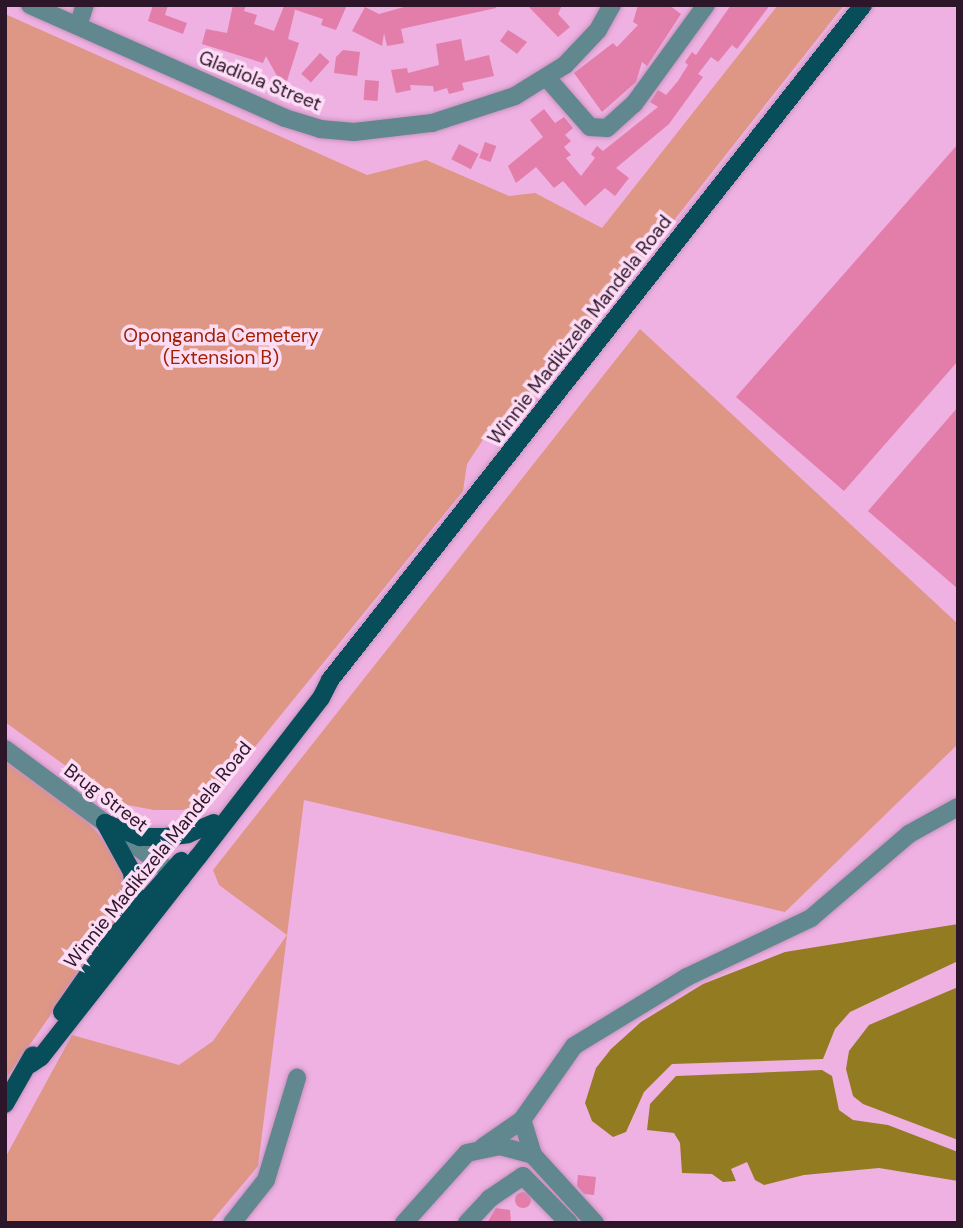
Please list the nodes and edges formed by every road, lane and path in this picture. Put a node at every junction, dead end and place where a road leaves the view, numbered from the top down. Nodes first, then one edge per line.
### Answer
1 (30, 5) edge
2 (85, 5) edge
3 (612, 5) edge
4 (706, 5) edge
5 (863, 5) edge
6 (78, 26) junction
7 (547, 78) junction
8 (330, 680) junction
9 (5, 749) edge
10 (958, 807) edge
11 (105, 823) junction
12 (214, 823) junction
13 (176, 876) junction
14 (115, 936) junction
15 (31, 1064) junction
16 (297, 1078) dead end
17 (5, 1104) edge
18 (522, 1120) junction
19 (483, 1147) junction
20 (533, 1155) junction
21 (579, 1220) edge
22 (232, 1223) edge
23 (404, 1223) edge
24 (467, 1223) edge

1 - 6 street, Gladiola Street
2 - 6 street
3 - 7 street, Gladiola Street
4 - 7 street
5 - 8 main road, Winnie Madikizela Mandela Road
6 - 7 street, Gladiola Street
8 - 12 main road, Winnie Madikizela Mandela Road
8 - 13 main road, Winnie Madikizela Mandela Road
9 - 11 street, Brug Street
10 - 18 street
11 - 12 main road
11 - 13 street, Brug Street
11 - 14 main road
12 - 13 main road, Winnie Madikizela Mandela Road
13 - 14 main road, Winnie Madikizela Mandela Road
13 - 15 main road, Winnie Madikizela Mandela Road
14 - 15 main road, Winnie Madikizela Mandela Road
15 - 17 main road, Winnie Madikizela Mandela Road
16 - 22 street
18 - 19 street
18 - 20 street
19 - 20 street
19 - 23 street
20 - 21 street
21 - 24 street

